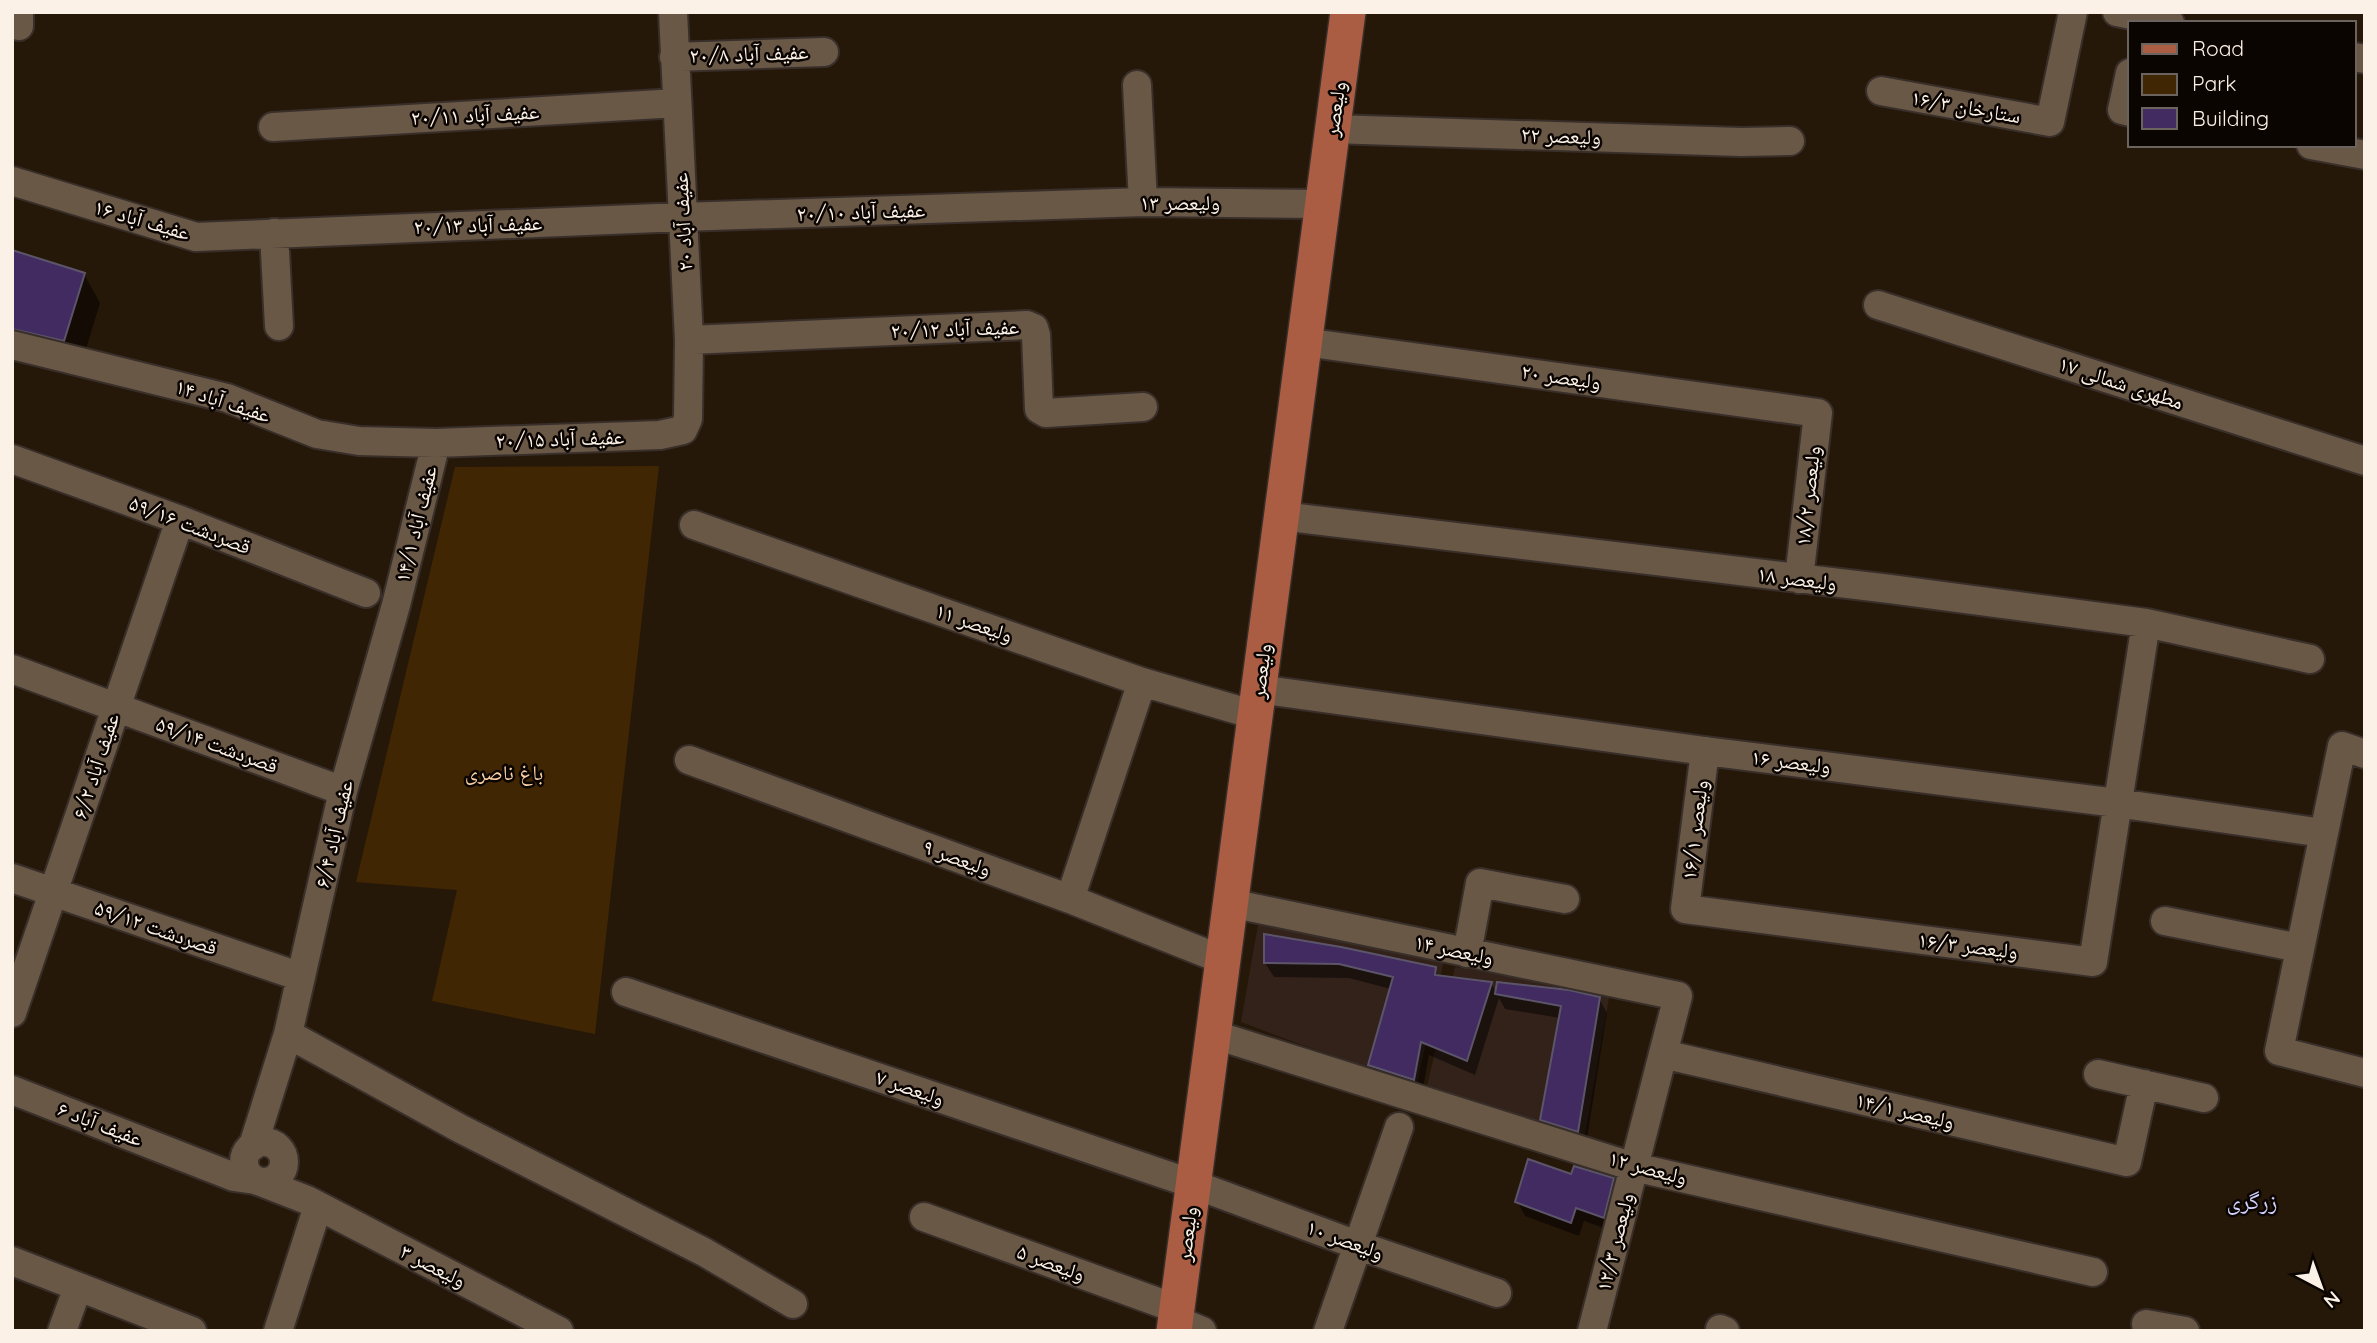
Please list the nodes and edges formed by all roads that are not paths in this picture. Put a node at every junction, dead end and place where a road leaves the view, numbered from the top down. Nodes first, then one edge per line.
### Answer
1 (673, 12) edge
2 (1348, 12) edge
3 (2073, 12) edge
4 (2134, 18) edge
5 (2156, 21) edge
6 (824, 52) dead end
7 (674, 57) junction
8 (2128, 82) edge
9 (1137, 85) dead end
10 (1881, 91) dead end
11 (677, 103) junction
12 (2128, 112) edge
13 (273, 127) dead end
14 (1332, 129) junction
15 (1790, 141) dead end
16 (2322, 147) edge
17 (2365, 155) edge
18 (12, 181) edge
19 (1143, 202) junction
20 (1321, 204) junction
21 (1039, 207) joint
22 (682, 217) junction
23 (274, 233) junction
24 (1878, 305) dead end
25 (279, 326) dead end
26 (689, 340) junction
27 (1304, 342) junction
28 (12, 345) edge
29 (1143, 407) dead end
30 (1818, 412) joint
31 (683, 430) joint
32 (436, 443) junction
33 (12, 459) edge
34 (2365, 461) edge
35 (1281, 516) junction
36 (180, 520) junction
37 (694, 525) dead end
38 (1799, 579) junction
39 (366, 593) dead end
40 (396, 605) joint
41 (2146, 623) junction
42 (2310, 659) dead end
43 (12, 668) edge
44 (1142, 682) junction
45 (1257, 702) junction
46 (115, 708) junction
47 (2354, 750) edge
48 (1705, 751) junction
49 (689, 760) dead end
50 (343, 792) junction
51 (2117, 803) junction
52 (2323, 833) junction
53 (12, 878) edge
54 (54, 894) junction
55 (1070, 899) junction
56 (1565, 899) dead end
57 (1230, 903) junction
58 (1685, 909) joint
59 (2165, 921) dead end
60 (2299, 948) junction
61 (1467, 953) junction
62 (1223, 960) junction
63 (301, 977) junction
64 (626, 992) dead end
65 (12, 1013) edge
66 (288, 1034) junction
67 (1212, 1034) junction
68 (1664, 1054) junction
69 (280, 1065) junction
70 (2365, 1073) edge
71 (2098, 1074) dead end
72 (2144, 1084) junction
73 (12, 1090) edge
74 (2204, 1098) dead end
75 (1399, 1127) dead end
76 (251, 1148) junction
77 (282, 1155) junction
78 (188, 1158) junction
79 (1634, 1167) junction
80 (258, 1181) junction
81 (1194, 1184) junction
82 (312, 1203) junction
83 (924, 1217) dead end
84 (1357, 1245) junction
85 (12, 1261) edge
86 (2093, 1272) dead end
87 (78, 1287) junction
88 (1497, 1293) dead end
89 (793, 1304) dead end
90 (1182, 1323) edge
91 (1595, 1324) edge
92 (2146, 1324) dead end
93 (62, 1331) edge
94 (192, 1331) edge
95 (278, 1331) edge
96 (559, 1331) edge
97 (1328, 1331) edge
98 (2185, 1331) edge

1 - 7 street, عفیف آباد ۲۰
2 - 14 main road, ولیعصر
3 - 10 street, ۱۶/۳ ستارخان
4 - 5 street
6 - 7 street, عفیف آباد ۲۰/۸
7 - 11 street, عفیف آباد ۲۰
8 - 12 street
9 - 19 street
11 - 13 street, عفیف آباد ۲۰/۱۱
11 - 22 street, عفیف آباد ۲۰
14 - 15 street, ۲۲ ولیعصر
14 - 20 main road, ولیعصر
16 - 17 street
18 - 23 street, عفیف آباد ۱۶
19 - 20 street, ۱۳ ولیعصر
19 - 21 street, ۱۳ ولیعصر
20 - 27 main road, ولیعصر
21 - 22 street, عفیف آباد ۲۰/۱۰
22 - 23 street, عفیف آباد ۲۰/۱۳
22 - 26 street, عفیف آباد ۲۰
23 - 25 street
24 - 34 street, ۱۷ مطهری شمالی
26 - 29 street, عفیف آباد ۲۰/۱۲
26 - 31 street, عفیف آباد ۲۰
27 - 30 street, ۲۰ ولیعصر
27 - 35 main road, ولیعصر
28 - 32 street, عفیف آباد ۱۴
30 - 38 street, ۱۸/۲ ولیعصر
31 - 32 street, عفیف آباد ۲۰/۱۵
32 - 40 street, عفیف آباد ۱۴/۱
33 - 36 street, ۵۹/۱۶ قصردشت
35 - 38 street, ۱۸ ولیعصر
35 - 45 main road, ولیعصر
36 - 39 street, ۵۹/۱۶ قصردشت
36 - 46 street, عفیف آباد ۶/۲
37 - 44 street, ۱۱ ولیعصر
38 - 41 street, ۱۸ ولیعصر
40 - 50 street, عفیف آباد ۶/۴
41 - 42 street, ۱۸ ولیعصر
41 - 51 street
43 - 46 street, ۵۹/۱۴ قصردشت
44 - 45 street, ۱۱ ولیعصر
44 - 55 street
45 - 48 street, ۱۶ ولیعصر
45 - 57 main road, ولیعصر
46 - 50 street, ۵۹/۱۴ قصردشت
46 - 54 street, عفیف آباد ۶/۲
47 - 52 street
48 - 51 street, ۱۶ ولیعصر
48 - 58 street, ۱۶/۱ ولیعصر
49 - 55 street, ۹ ولیعصر
50 - 63 street, عفیف آباد ۶/۴
51 - 52 street, ۱۶ ولیعصر
51 - 58 street, ۱۶/۳ ولیعصر
52 - 60 street
53 - 54 street, ۵۹/۱۲ قصردشت
54 - 63 street, ۵۹/۱۲ قصردشت
54 - 65 street, عفیف آباد ۶/۲
55 - 62 street, ۹ ولیعصر
56 - 61 street
57 - 61 street, ۱۴ ولیعصر
57 - 62 main road, ولیعصر
59 - 60 street
60 - 70 street
61 - 68 street, ۱۴ ولیعصر
62 - 67 main road, ولیعصر
63 - 66 street, عفیف آباد ۶/۴
64 - 81 street, ۷ ولیعصر
66 - 69 street, عفیف آباد ۶/۴
66 - 89 street
67 - 79 street, ۱۲ ولیعصر
67 - 81 main road, ولیعصر
68 - 72 street, ۱۴/۱ ولیعصر
68 - 79 street, ۱۲/۳ ولیعصر
69 - 76 street, عفیف آباد ۶/۴
69 - 77 street, عفیف آباد ۶/۴
71 - 72 street
72 - 74 street
73 - 78 street, عفیف آباد ۶
75 - 84 street
76 - 77 street
76 - 78 street, عفیف آباد ۶
76 - 80 street
77 - 80 street
77 - 82 street
78 - 80 street, عفیف آباد ۶
79 - 86 street, ۱۲ ولیعصر
79 - 91 street, ۱۲/۳ ولیعصر
80 - 82 street, ۳ ولیعصر
81 - 84 street, ۱۰ ولیعصر
81 - 90 main road, ولیعصر
82 - 95 street
82 - 96 street, ۳ ولیعصر
83 - 90 street, ۵ ولیعصر
84 - 88 street, ۱۰ ولیعصر
84 - 97 street
85 - 87 street
87 - 93 street
87 - 94 street
92 - 98 street

